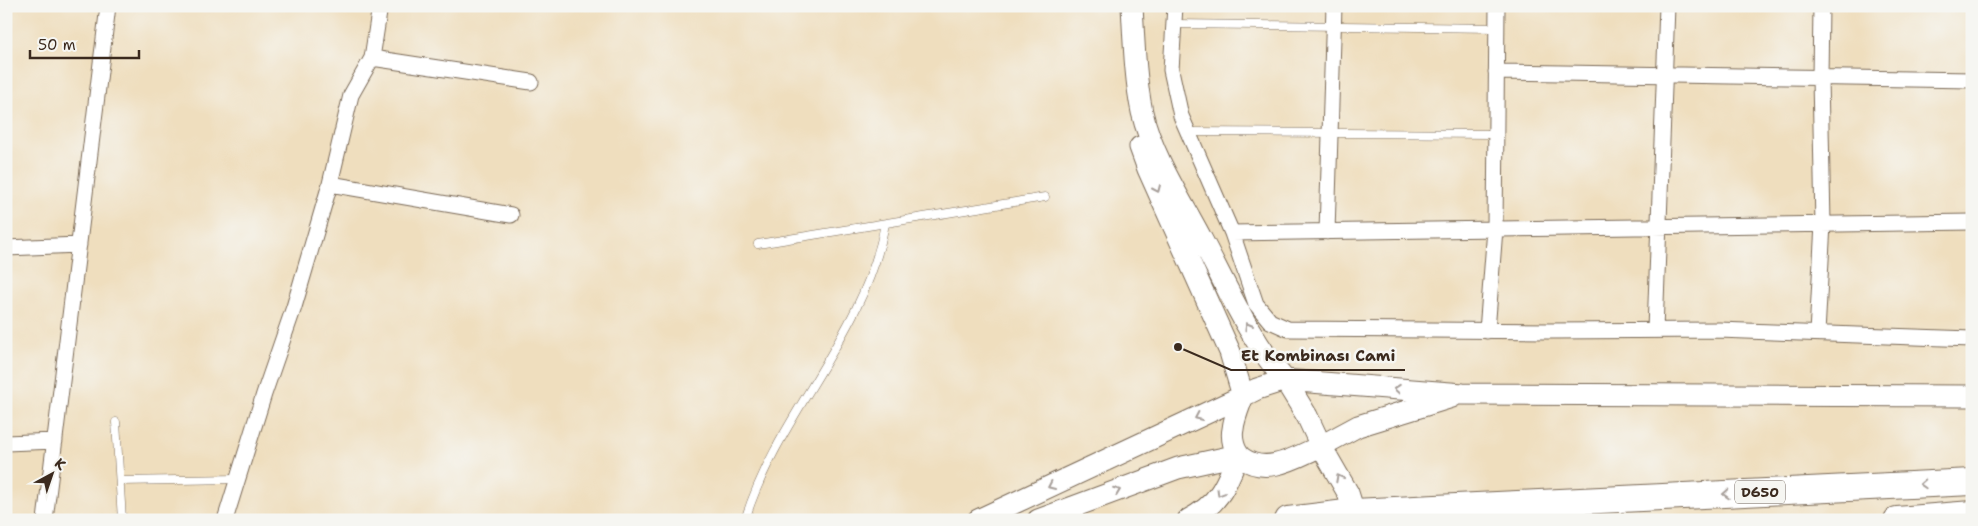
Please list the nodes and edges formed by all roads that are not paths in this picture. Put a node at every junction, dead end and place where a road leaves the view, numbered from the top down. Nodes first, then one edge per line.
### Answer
1 (108, 6) edge
2 (380, 6) edge
3 (1119, 6) edge
4 (1132, 6) edge
5 (1175, 6) edge
6 (1334, 6) edge
7 (1496, 6) edge
8 (1668, 6) edge
9 (1821, 6) edge
10 (1174, 24) junction
11 (1334, 26) junction
12 (1496, 28) junction
13 (372, 58) junction
14 (1496, 72) junction
15 (1665, 75) junction
16 (1820, 78) junction
17 (1972, 80) edge
18 (531, 82) dead end
19 (1187, 132) junction
20 (1330, 133) junction
21 (1495, 134) junction
22 (330, 184) junction
23 (1045, 197) dead end
24 (511, 215) dead end
25 (1972, 222) edge
26 (885, 224) junction
27 (1823, 224) junction
28 (1660, 227) junction
29 (1495, 229) junction
30 (1327, 232) junction
31 (1232, 233) junction
32 (758, 244) dead end
33 (79, 245) junction
34 (6, 248) edge
35 (1655, 330) junction
36 (1487, 331) junction
37 (1817, 333) junction
38 (1972, 338) edge
39 (1285, 380) junction
40 (1463, 394) junction
41 (1243, 396) junction
42 (1972, 396) edge
43 (116, 422) dead end
44 (55, 441) junction
45 (6, 444) edge
46 (1321, 446) junction
47 (1238, 455) junction
48 (237, 479) junction
49 (120, 480) junction
50 (1972, 482) edge
51 (1972, 514) edge
52 (1355, 516) edge
53 (45, 520) edge
54 (122, 520) edge
55 (225, 520) edge
56 (744, 520) edge
57 (978, 520) edge
58 (1038, 520) edge
59 (1188, 520) edge
60 (1288, 520) edge
61 (1897, 520) edge

1 - 33 street
2 - 13 street
3 -> 41 street
39 -> 4 street
5 - 10 street
6 - 11 street
7 - 12 street
8 - 15 street
9 - 16 street
10 - 11 lane
10 - 19 street
11 - 12 lane
11 - 20 street
12 - 14 street
13 - 18 street
13 - 22 street
14 - 15 street
14 - 21 street
15 - 16 street
15 - 28 street
16 - 17 street
16 - 27 street
19 - 20 lane
19 - 31 street
20 - 21 lane
20 - 30 street
21 - 29 street
22 - 24 street
22 - 48 street
23 - 26 lane
25 - 27 street
26 - 32 lane
26 - 56 lane
27 - 28 street
27 - 37 street
28 - 29 street
28 - 35 street
29 - 30 street
29 - 36 street
30 - 31 street
31 - 36 street
33 - 34 street
33 - 44 street
35 - 36 street
35 - 37 street
37 - 38 street
40 -> 39 street
39 - 41 street
39 - 46 street
40 - 42 street
40 - 46 street
41 - 47 street
41 -> 57 street
43 - 49 lane
44 - 45 street
44 - 53 street
46 - 47 street
52 -> 46 street
58 -> 47 street
47 -> 59 street
48 - 49 lane
48 - 55 street
49 - 54 lane
50 -> 52 highway, D650
51 - 61 highway
52 - 60 highway, D650

